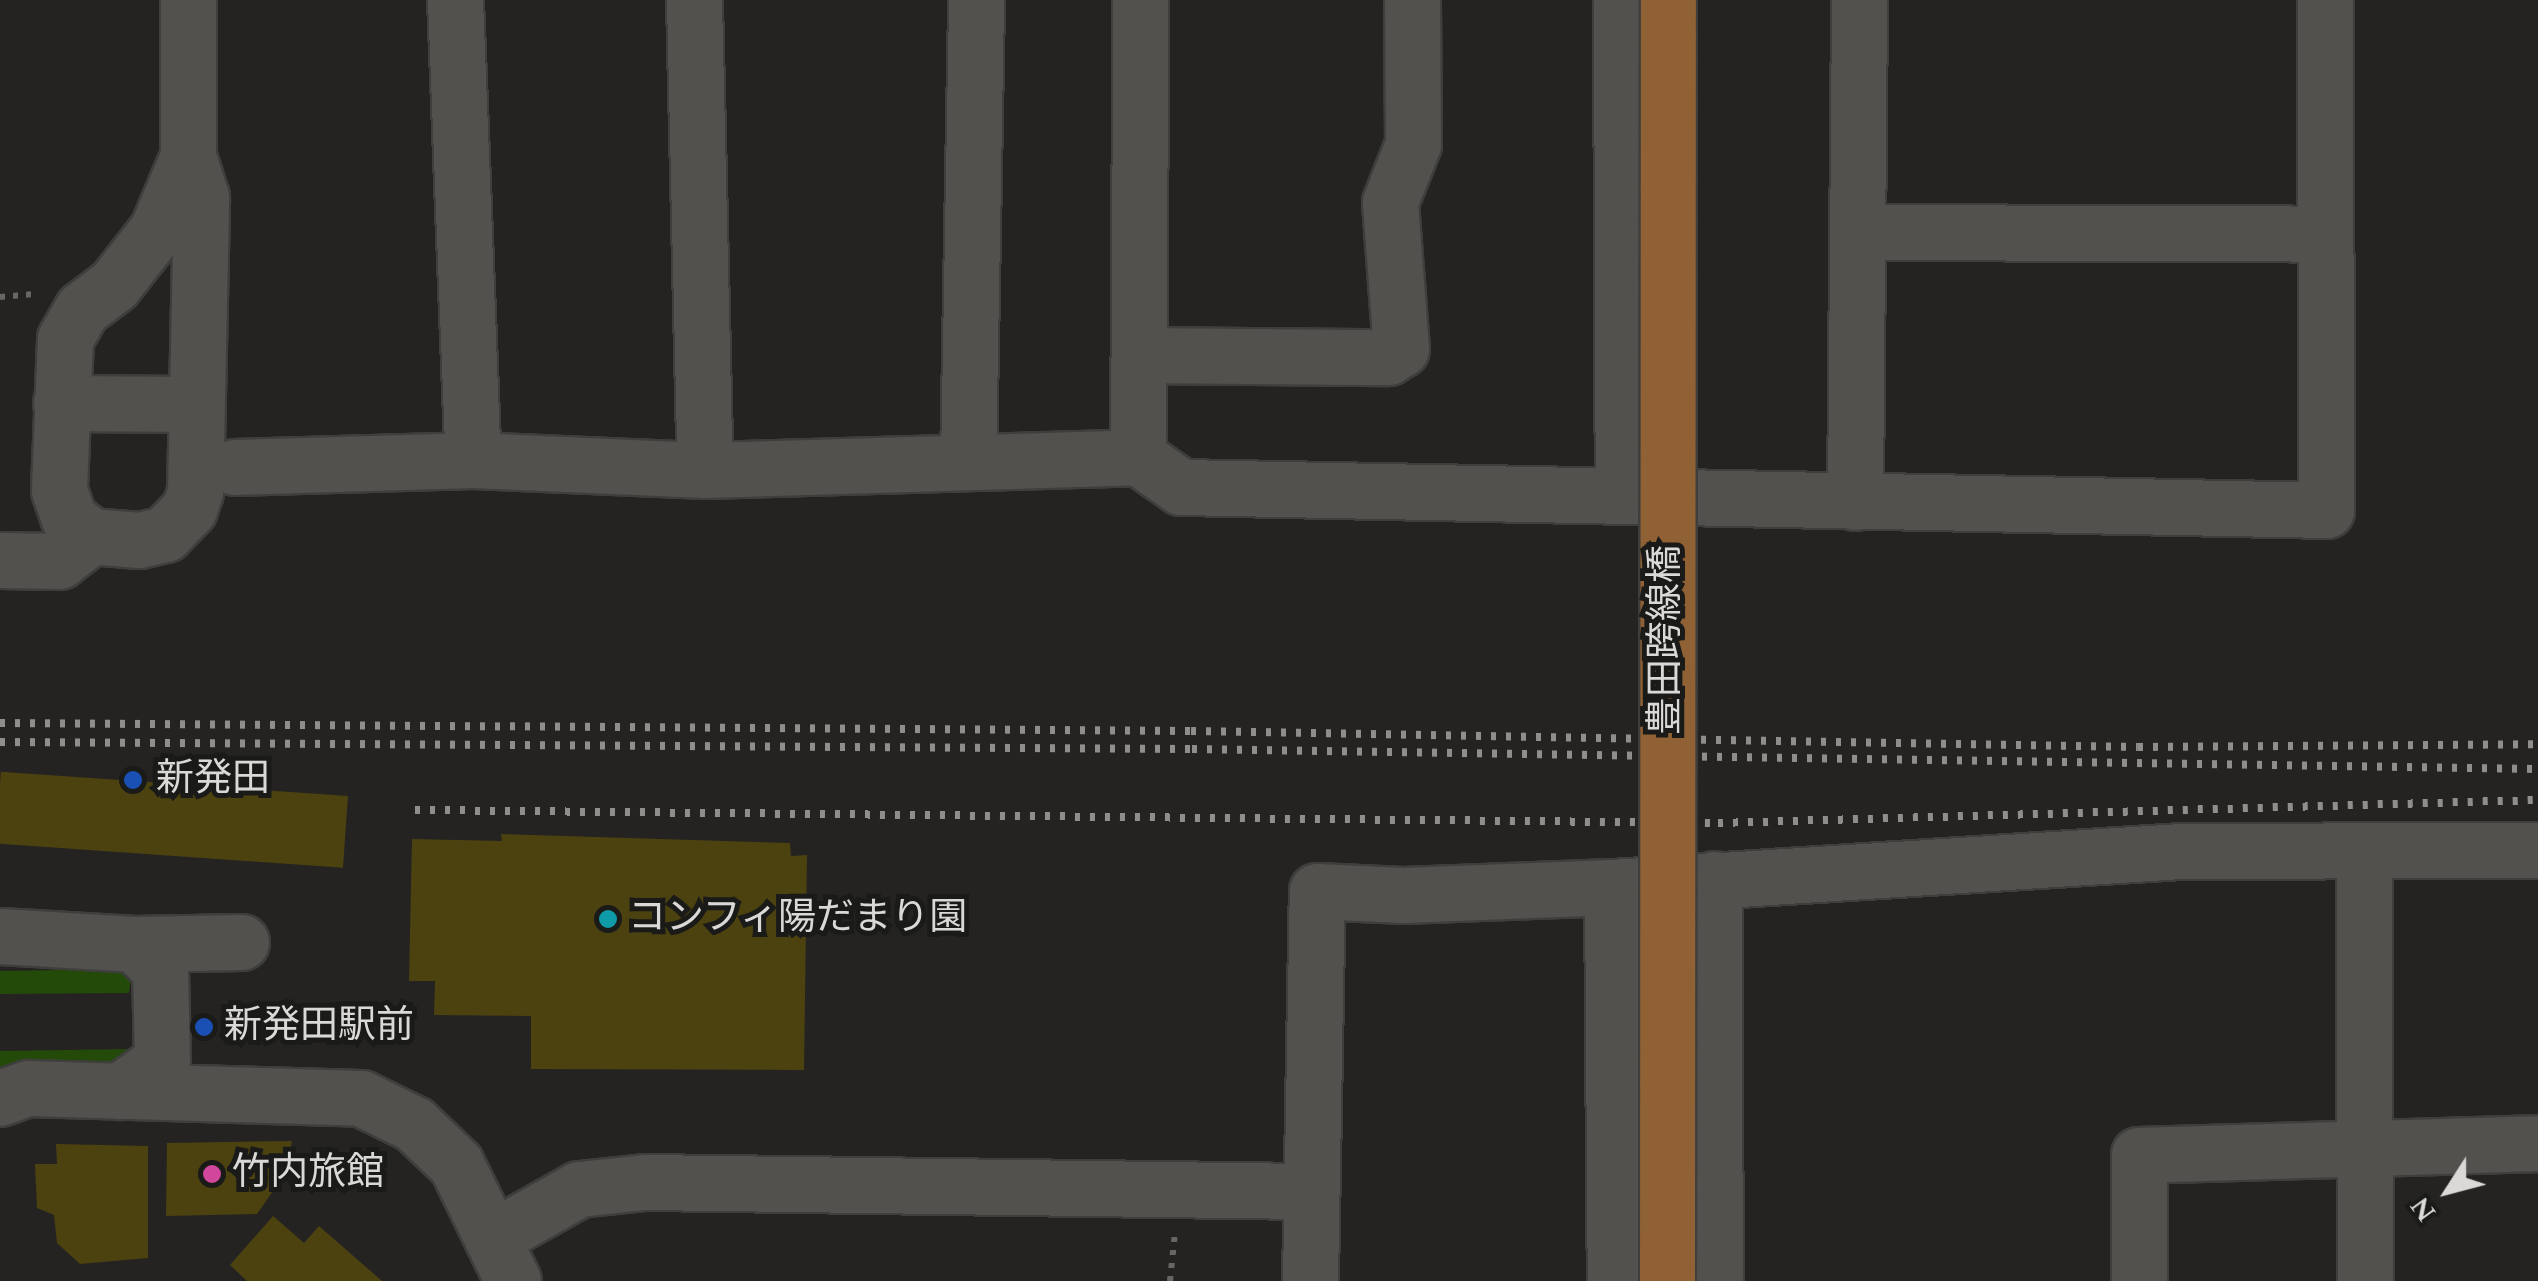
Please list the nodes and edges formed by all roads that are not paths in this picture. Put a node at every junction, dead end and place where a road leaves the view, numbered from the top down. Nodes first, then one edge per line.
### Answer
1 (188, 0) edge
2 (456, 0) edge
3 (694, 0) edge
4 (976, 0) edge
5 (1140, 0) edge
6 (1412, 0) edge
7 (1621, 0) edge
8 (1668, 0) edge
9 (1858, 0) edge
10 (2326, 0) edge
11 (188, 156) junction
12 (1860, 232) junction
13 (2323, 234) junction
14 (114, 285) junction
15 (194, 343) junction
16 (1139, 355) junction
17 (61, 403) junction
18 (194, 404) junction
19 (1138, 456) junction
20 (473, 460) junction
21 (968, 462) junction
22 (234, 467) dead end
23 (706, 470) junction
24 (1623, 493) junction
25 (1855, 502) junction
26 (81, 529) junction
27 (0, 544) edge
28 (0, 560) edge
29 (2364, 850) junction
30 (2538, 850) edge
31 (1714, 879) junction
32 (1612, 887) junction
33 (0, 936) edge
34 (241, 942) dead end
35 (135, 944) junction
36 (120, 1090) junction
37 (0, 1098) edge
38 (2538, 1142) edge
39 (2365, 1147) junction
40 (1309, 1191) junction
41 (503, 1260) edge
42 (1310, 1281) edge
43 (1615, 1281) edge
44 (1667, 1281) edge
45 (1715, 1281) edge
46 (2139, 1281) edge
47 (2366, 1281) edge

1 - 11 street
2 - 20 street
3 - 23 street
4 - 21 street
5 - 16 street
6 - 16 street
7 - 24 street
8 - 44 main road, 豊田跨線橋, bridge
9 - 12 street
10 - 13 street
11 - 14 street
11 - 15 street
12 - 13 street
12 - 25 street
13 - 25 street
14 - 15 street
14 - 17 street
15 - 18 street
16 - 19 street
17 - 18 street
17 - 26 street
18 - 26 street
19 - 21 street
19 - 24 street
20 - 22 street
20 - 23 street
21 - 23 street
24 - 25 street
26 - 27 street
26 - 28 street
29 - 30 street
29 - 31 street
29 - 39 street
31 - 32 street
31 - 45 street
32 - 40 street
32 - 43 street
33 - 35 street
34 - 35 street
35 - 36 street
36 - 37 street
36 - 41 street
38 - 39 street
39 - 46 street
39 - 47 street
40 - 41 street
40 - 42 street

